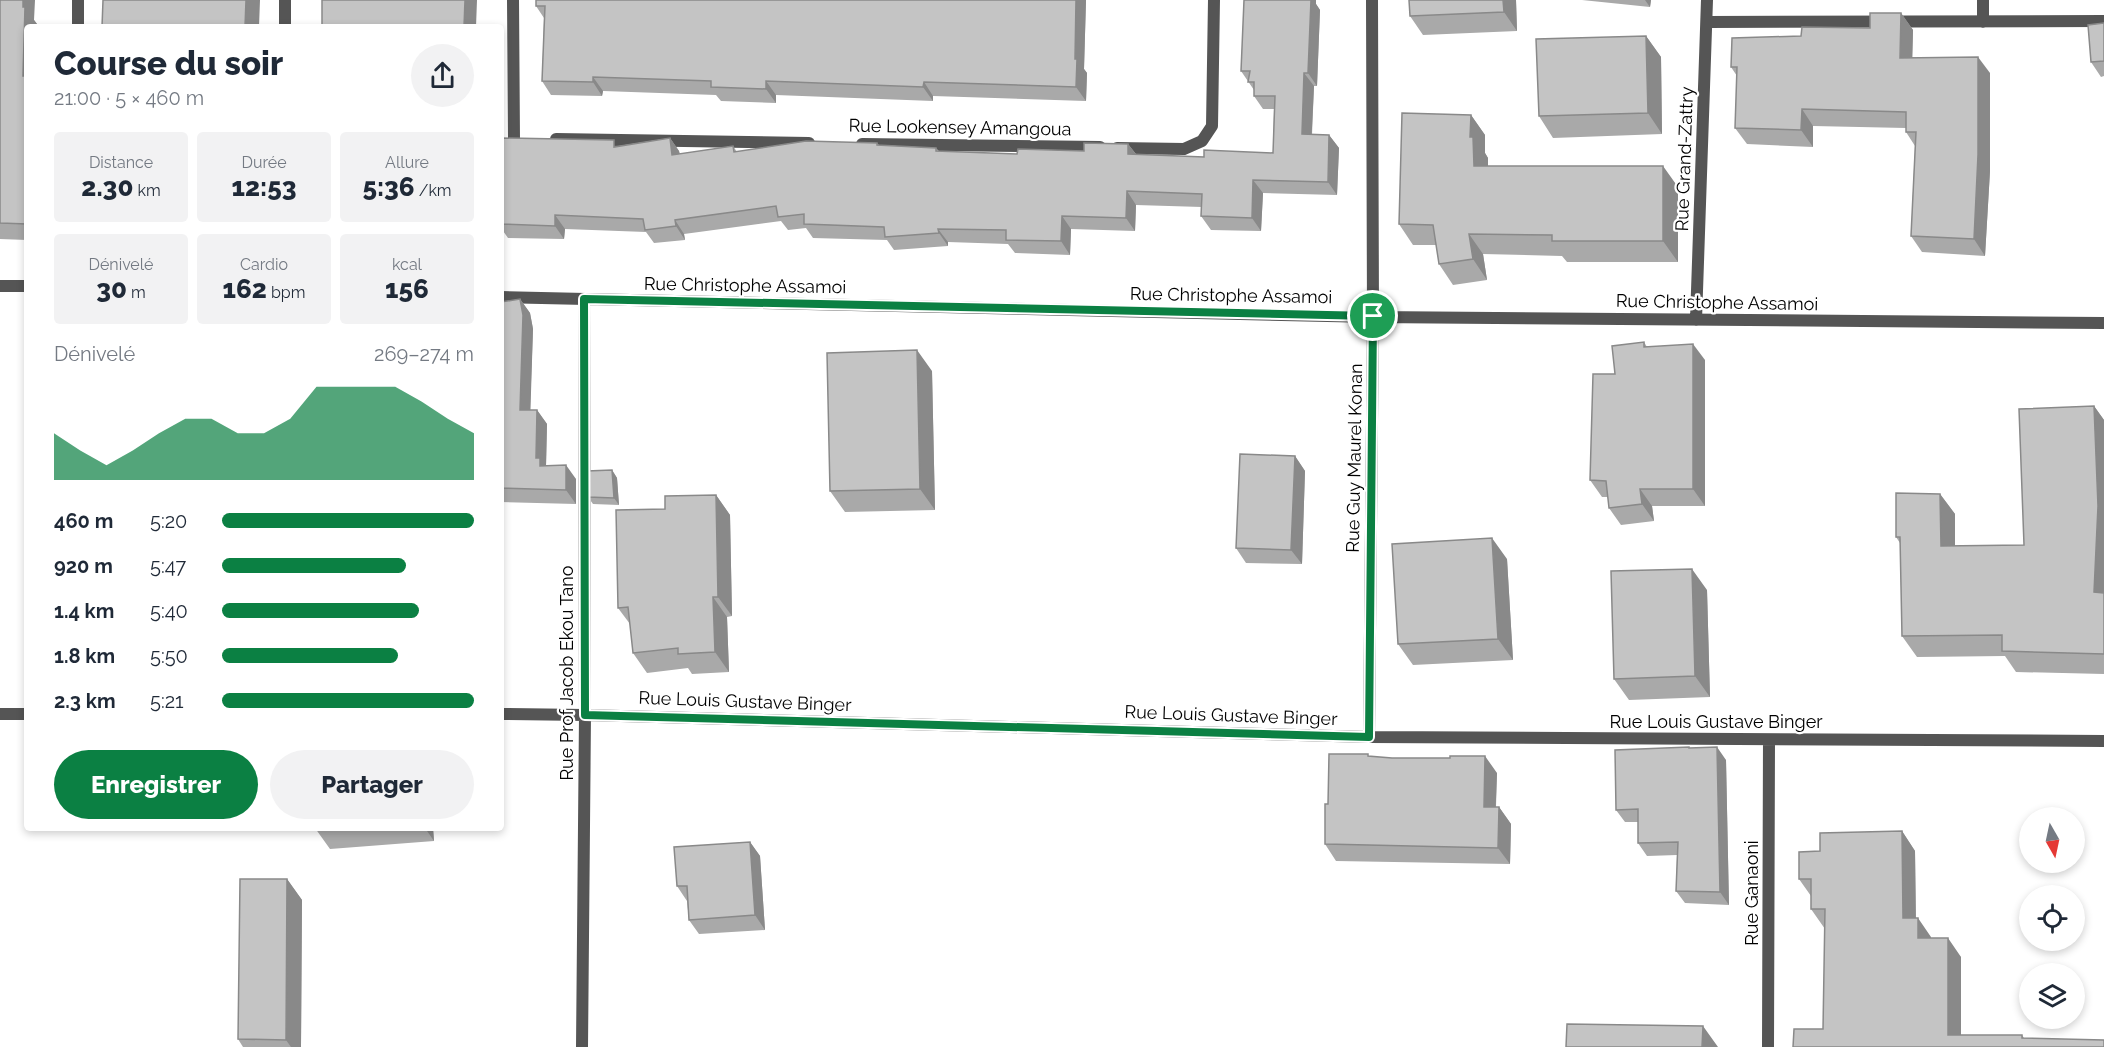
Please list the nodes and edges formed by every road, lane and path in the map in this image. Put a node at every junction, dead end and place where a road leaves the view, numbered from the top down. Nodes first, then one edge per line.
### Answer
1 (78, 0) edge
2 (285, 0) edge
3 (513, 0) edge
4 (1214, 0) edge
5 (1372, 0) edge
6 (1707, 0) edge
7 (1983, 0) edge
8 (2104, 21) edge
9 (1707, 22) junction
10 (1983, 22) junction
11 (78, 24) edge
12 (285, 24) edge
13 (504, 138) edge
14 (526, 139) junction
15 (825, 143) edge
16 (849, 144) edge
17 (0, 286) edge
18 (24, 286) edge
19 (504, 297) edge
20 (584, 299) junction
21 (1373, 316) junction
22 (1696, 320) junction
23 (2104, 323) edge
24 (0, 714) edge
25 (24, 714) edge
26 (504, 714) edge
27 (585, 715) junction
28 (1369, 737) junction
29 (1769, 740) junction
30 (2104, 741) edge
31 (582, 1047) edge
32 (1768, 1047) edge

1 - 11 street
2 - 12 street
3 - 14 street
4 - 16 street, Rue Lookensey Amangoua
5 - 21 street, Rue Guy Maurel Konan
6 - 9 street, Rue Grand-Zattry
7 - 10 street
8 - 10 street
9 - 10 street
9 - 22 street, Rue Grand-Zattry
13 - 14 street, Rue Lookensey Amangoua
14 - 15 street, Rue Lookensey Amangoua
17 - 18 street
19 - 20 street, Rue Christophe Assamoi
20 - 21 street, Rue Christophe Assamoi
20 - 27 street, Rue Prof Jacob Ekou Tano
21 - 22 street, Rue Christophe Assamoi
21 - 28 street, Rue Guy Maurel Konan
22 - 23 street, Rue Christophe Assamoi
24 - 25 street
26 - 27 street, Rue Louis Gustave Binger
27 - 28 street, Rue Louis Gustave Binger
27 - 31 street, Rue Prof Jacob Ekou Tano
28 - 29 street, Rue Louis Gustave Binger
29 - 30 street, Rue Louis Gustave Binger
29 - 32 street, Rue Ganaoni

